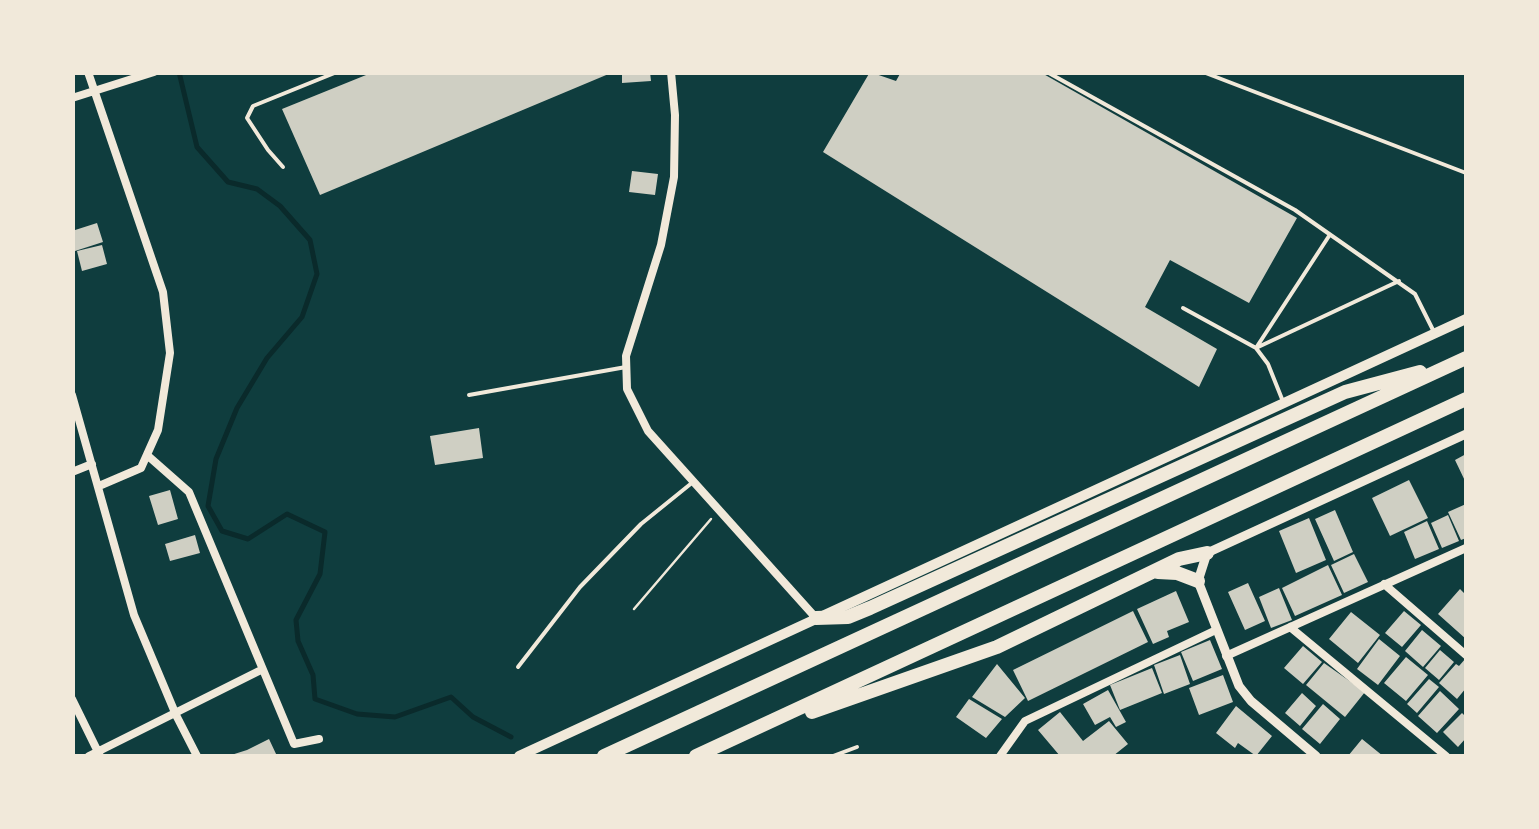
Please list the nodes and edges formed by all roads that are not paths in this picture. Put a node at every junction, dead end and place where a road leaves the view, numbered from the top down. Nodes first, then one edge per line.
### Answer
1 (88, 72) edge
2 (154, 72) edge
3 (336, 72) edge
4 (671, 72) edge
5 (1048, 72) edge
6 (1203, 72) edge
7 (96, 90) junction
8 (72, 98) edge
9 (283, 166) dead end
10 (1466, 173) edge
11 (1329, 236) junction
12 (1399, 280) junction
13 (1184, 308) dead end
14 (1466, 319) edge
15 (1435, 334) junction
16 (1256, 348) junction
17 (1461, 361) edge
18 (626, 367) junction
19 (72, 395) edge
20 (469, 395) dead end
21 (1466, 399) edge
22 (1284, 403) junction
23 (1466, 434) edge
24 (147, 455) junction
25 (92, 464) junction
26 (72, 472) edge
27 (694, 482) junction
28 (99, 486) junction
29 (1466, 548) edge
30 (1206, 554) junction
31 (1152, 572) junction
32 (1198, 580) junction
33 (1384, 584) junction
34 (816, 618) junction
35 (1290, 627) junction
36 (1216, 630) junction
37 (1466, 655) edge
38 (1226, 656) junction
39 (518, 667) dead end
40 (261, 670) junction
41 (72, 698) edge
42 (176, 715) junction
43 (736, 738) junction
44 (318, 739) dead end
45 (857, 747) dead end
46 (96, 755) edge
47 (198, 756) edge
48 (519, 756) edge
49 (604, 756) edge
50 (696, 756) edge
51 (833, 756) edge
52 (1000, 756) edge
53 (1316, 756) edge
54 (1446, 756) edge

1 - 7 street
2 - 7 street
3 - 9 lane
4 - 18 street
5 - 11 lane
6 - 10 lane
7 - 8 street
7 - 24 street
11 - 12 lane
11 - 16 lane
12 - 15 lane
12 - 16 lane
13 - 16 lane
14 - 15 main road
15 - 22 main road
16 - 22 lane
17 - 34 highway
17 - 49 highway
18 - 20 lane
18 - 27 street
19 - 25 street
21 - 43 highway
22 - 34 main road
23 - 30 street
24 - 28 street
24 - 40 street
25 - 26 street
25 - 28 street
27 - 34 street
27 - 39 lane
28 - 42 street
29 - 33 street
30 - 31 highway
30 - 32 street
31 - 32 highway
31 - 43 highway
32 - 36 street
33 - 35 street
33 - 37 street
34 - 48 main road
35 - 38 street
35 - 54 street
36 - 38 street
36 - 52 street
38 - 53 street
40 - 42 street
40 - 44 street
41 - 46 street
42 - 46 street
42 - 47 street
43 - 50 highway
45 - 51 lane

